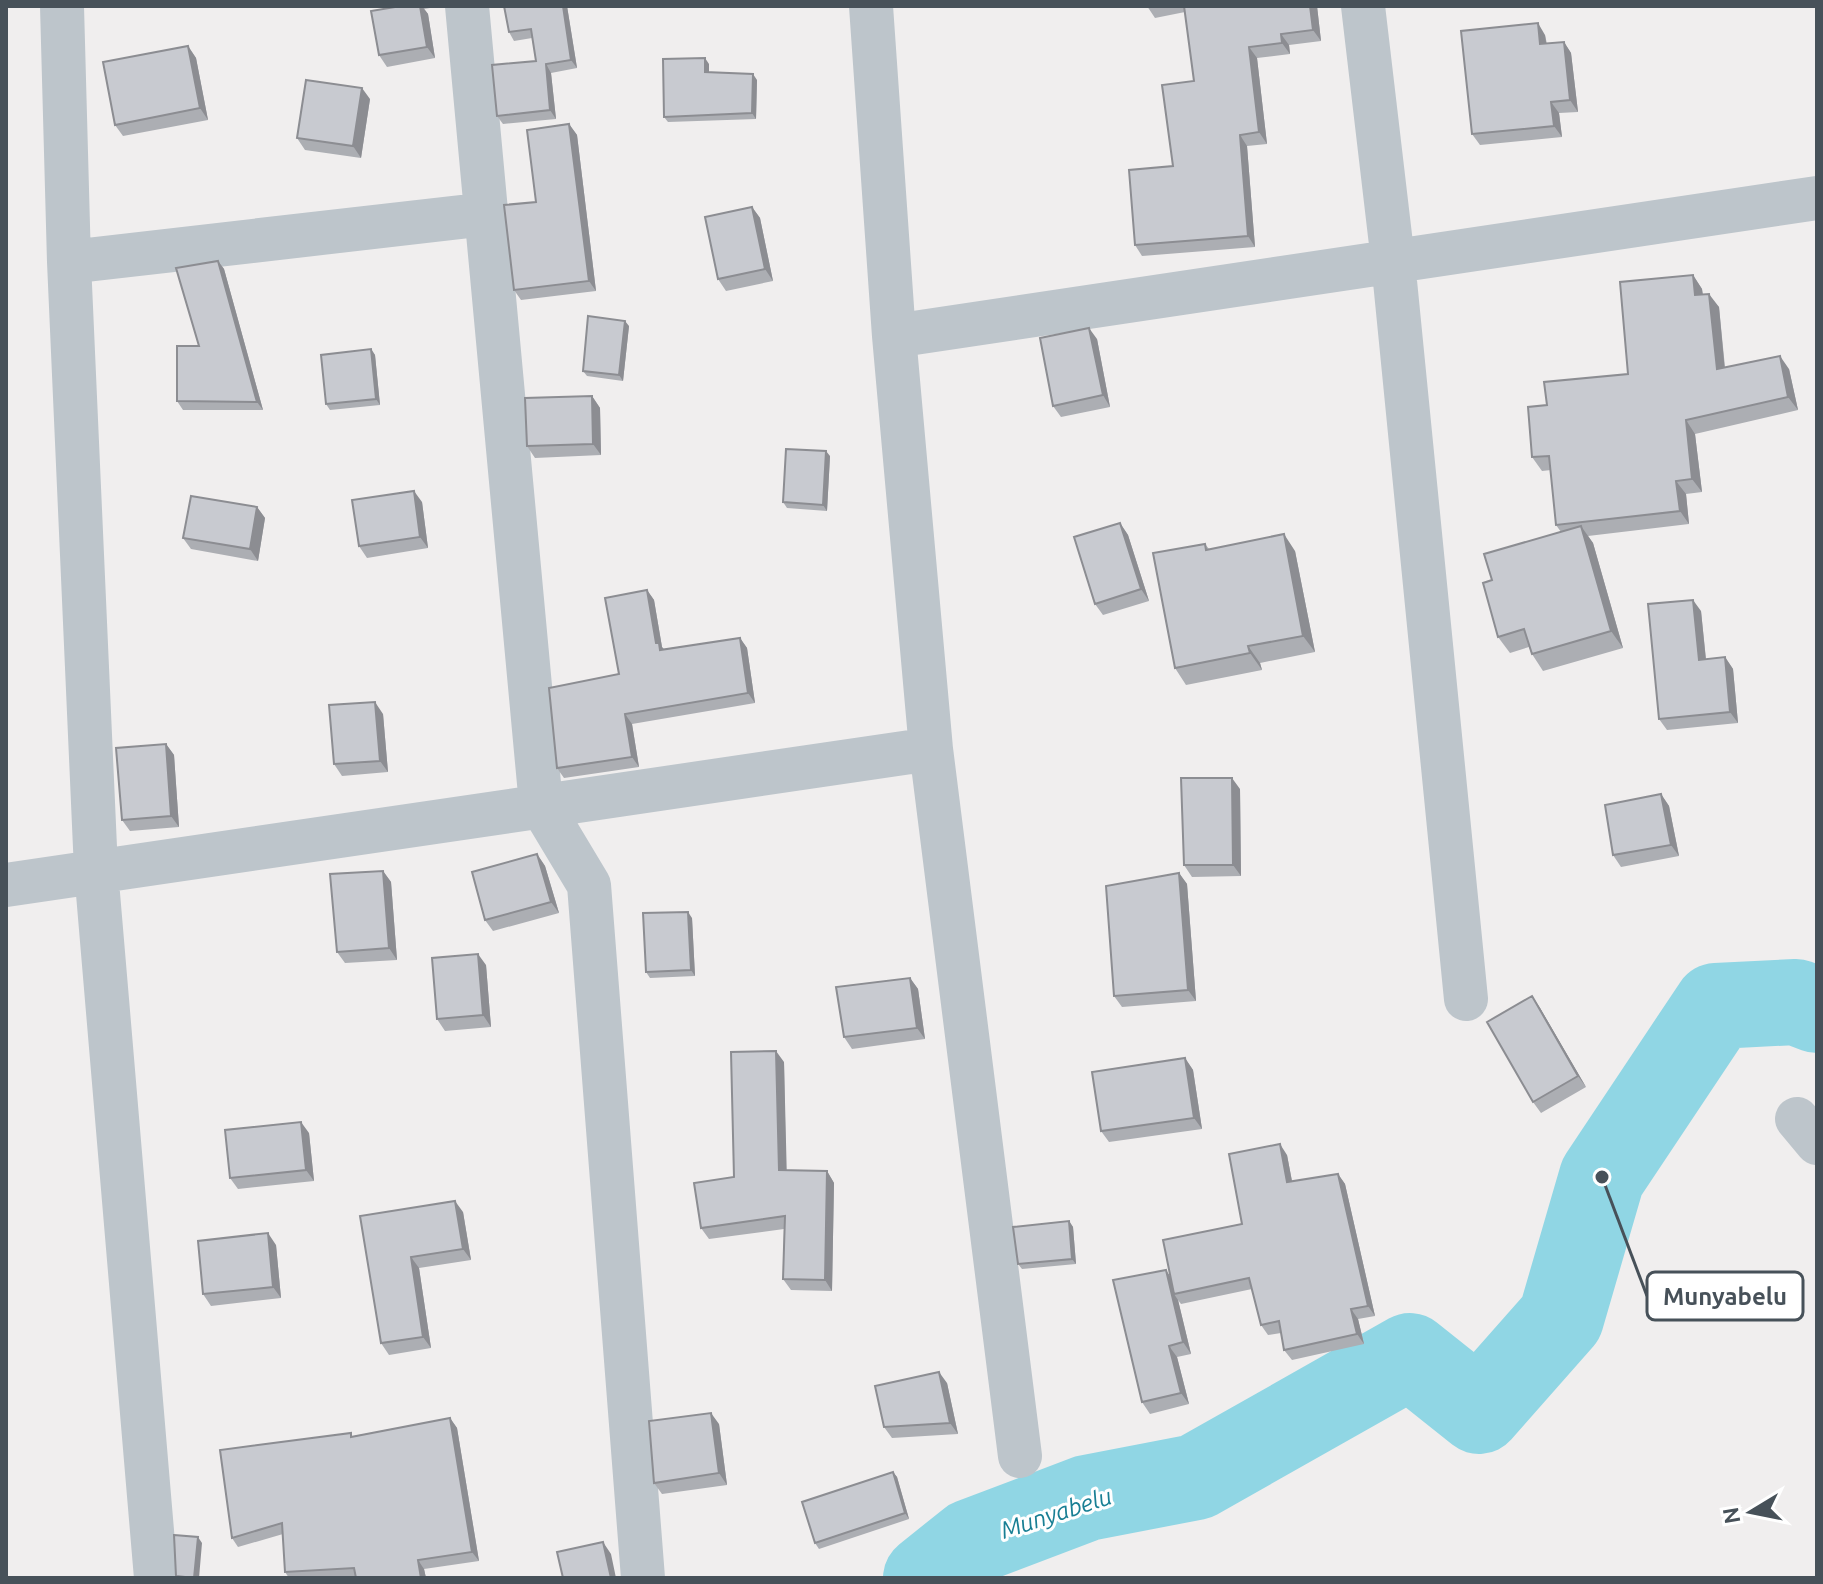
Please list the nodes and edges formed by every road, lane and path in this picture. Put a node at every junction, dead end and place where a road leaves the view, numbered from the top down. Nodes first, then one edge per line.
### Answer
1 (62, 6) edge
2 (467, 6) edge
3 (871, 6) edge
4 (1363, 6) edge
5 (1817, 198) edge
6 (487, 214) junction
7 (1393, 261) junction
8 (69, 262) junction
9 (894, 336) junction
10 (931, 749) junction
11 (541, 805) junction
12 (96, 870) junction
13 (6, 885) edge
14 (1466, 999) dead end
15 (1020, 1456) dead end
16 (156, 1578) edge
17 (643, 1578) edge

1 - 8 street
2 - 6 street
3 - 9 street
4 - 7 street
5 - 7 street
6 - 8 street
6 - 11 street
7 - 9 street
7 - 14 street
8 - 12 street
9 - 10 street
10 - 11 street
10 - 15 street
11 - 12 street
11 - 17 street
12 - 13 street
12 - 16 street

